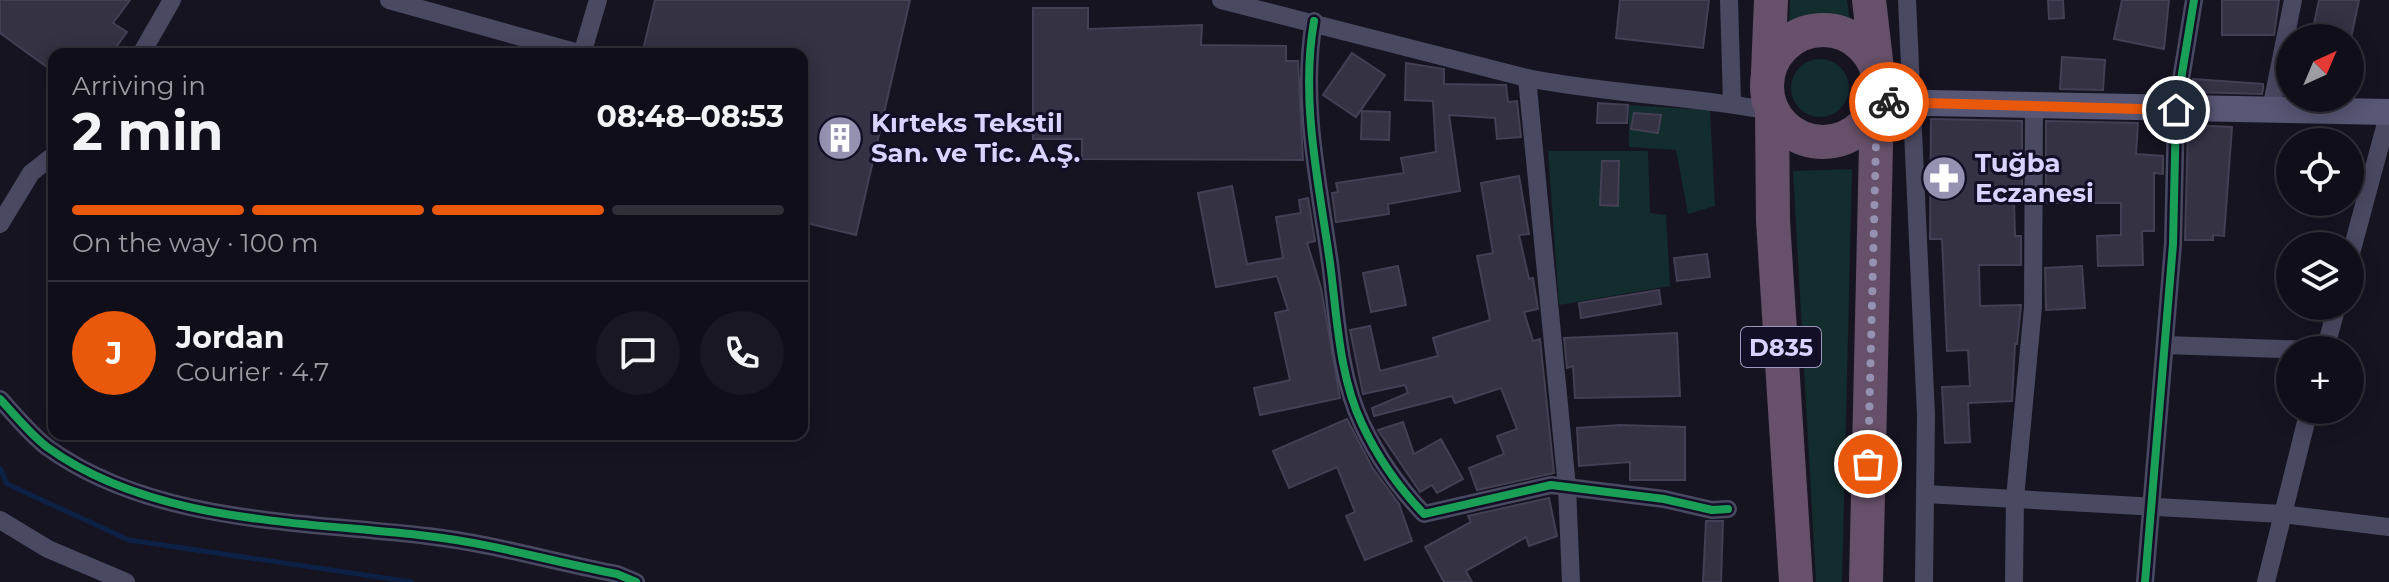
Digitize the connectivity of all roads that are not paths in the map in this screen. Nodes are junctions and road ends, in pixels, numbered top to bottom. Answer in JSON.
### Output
{"nodes":[{"id":1,"x":172,"y":0,"type":"edge"},
{"id":2,"x":389,"y":0,"type":"edge"},
{"id":3,"x":598,"y":0,"type":"edge"},
{"id":4,"x":1221,"y":0,"type":"edge"},
{"id":5,"x":1729,"y":0,"type":"edge"},
{"id":6,"x":1771,"y":0,"type":"edge"},
{"id":7,"x":1869,"y":0,"type":"edge"},
{"id":8,"x":1907,"y":0,"type":"edge"},
{"id":9,"x":2194,"y":0,"type":"edge"},
{"id":10,"x":2293,"y":0,"type":"edge"},
{"id":11,"x":1314,"y":21,"type":"junction"},
{"id":12,"x":144,"y":48,"type":"edge"},
{"id":13,"x":561,"y":48,"type":"edge"},
{"id":14,"x":584,"y":48,"type":"edge"},
{"id":15,"x":1768,"y":75,"type":"junction"},
{"id":16,"x":1527,"y":78,"type":"junction"},
{"id":17,"x":1877,"y":86,"type":"junction"},
{"id":18,"x":1732,"y":103,"type":"junction"},
{"id":19,"x":1911,"y":103,"type":"junction"},
{"id":20,"x":2034,"y":107,"type":"junction"},
{"id":21,"x":2271,"y":109,"type":"junction"},
{"id":22,"x":2176,"y":110,"type":"junction"},
{"id":23,"x":1772,"y":111,"type":"junction"},
{"id":24,"x":2389,"y":112,"type":"edge"},
{"id":25,"x":48,"y":160,"type":"edge"},
{"id":26,"x":0,"y":224,"type":"edge"},
{"id":27,"x":2357,"y":232,"type":"edge"},
{"id":28,"x":2165,"y":345,"type":"junction"},
{"id":29,"x":2276,"y":349,"type":"edge"},
{"id":30,"x":0,"y":399,"type":"edge"},
{"id":31,"x":2305,"y":424,"type":"edge"},
{"id":32,"x":1567,"y":487,"type":"junction"},
{"id":33,"x":1925,"y":494,"type":"junction"},
{"id":34,"x":2015,"y":498,"type":"junction"},
{"id":35,"x":2153,"y":506,"type":"junction"},
{"id":36,"x":1728,"y":509,"type":"dead end"},
{"id":37,"x":2282,"y":514,"type":"junction"},
{"id":38,"x":0,"y":520,"type":"edge"},
{"id":39,"x":2389,"y":527,"type":"edge"},
{"id":40,"x":126,"y":582,"type":"edge"},
{"id":41,"x":636,"y":582,"type":"edge"},
{"id":42,"x":1571,"y":582,"type":"edge"},
{"id":43,"x":1796,"y":582,"type":"edge"},
{"id":44,"x":1866,"y":582,"type":"edge"},
{"id":45,"x":1924,"y":582,"type":"edge"},
{"id":46,"x":2014,"y":582,"type":"edge"},
{"id":47,"x":2145,"y":582,"type":"edge"},
{"id":48,"x":2266,"y":582,"type":"edge"}],
"edges":[{"from":1,"to":12,"type":"street"},
{"from":2,"to":13,"type":"street"},
{"from":3,"to":14,"type":"street"},
{"from":4,"to":11,"type":"street"},
{"from":5,"to":18,"type":"street"},
{"from":6,"to":15,"type":"highway"},
{"from":7,"to":17,"type":"highway"},
{"from":8,"to":19,"type":"street"},
{"from":9,"to":22,"type":"street"},
{"from":10,"to":21,"type":"street"},
{"from":11,"to":16,"type":"street"},
{"from":11,"to":32,"type":"street"},
{"from":15,"to":17,"type":"highway"},
{"from":15,"to":23,"type":"highway"},
{"from":16,"to":18,"type":"street"},
{"from":16,"to":32,"type":"street"},
{"from":17,"to":19,"type":"street"},
{"from":17,"to":23,"type":"highway"},
{"from":17,"to":44,"type":"highway"},
{"from":18,"to":23,"type":"street"},
{"from":19,"to":20,"type":"street"},
{"from":19,"to":33,"type":"street"},
{"from":20,"to":22,"type":"street"},
{"from":20,"to":34,"type":"street"},
{"from":21,"to":22,"type":"street"},
{"from":21,"to":24,"type":"street"},
{"from":22,"to":28,"type":"street"},
{"from":23,"to":43,"type":"highway","number":"D835"},
{"from":24,"to":27,"type":"street"},
{"from":25,"to":26,"type":"street"},
{"from":28,"to":29,"type":"street"},
{"from":28,"to":35,"type":"street"},
{"from":30,"to":41,"type":"street"},
{"from":31,"to":37,"type":"street"},
{"from":32,"to":36,"type":"street"},
{"from":32,"to":42,"type":"street"},
{"from":33,"to":34,"type":"street"},
{"from":33,"to":45,"type":"street"},
{"from":34,"to":35,"type":"street"},
{"from":34,"to":46,"type":"street"},
{"from":35,"to":37,"type":"street"},
{"from":35,"to":47,"type":"street"},
{"from":37,"to":39,"type":"street"},
{"from":37,"to":48,"type":"street"},
{"from":38,"to":40,"type":"street"}]}
